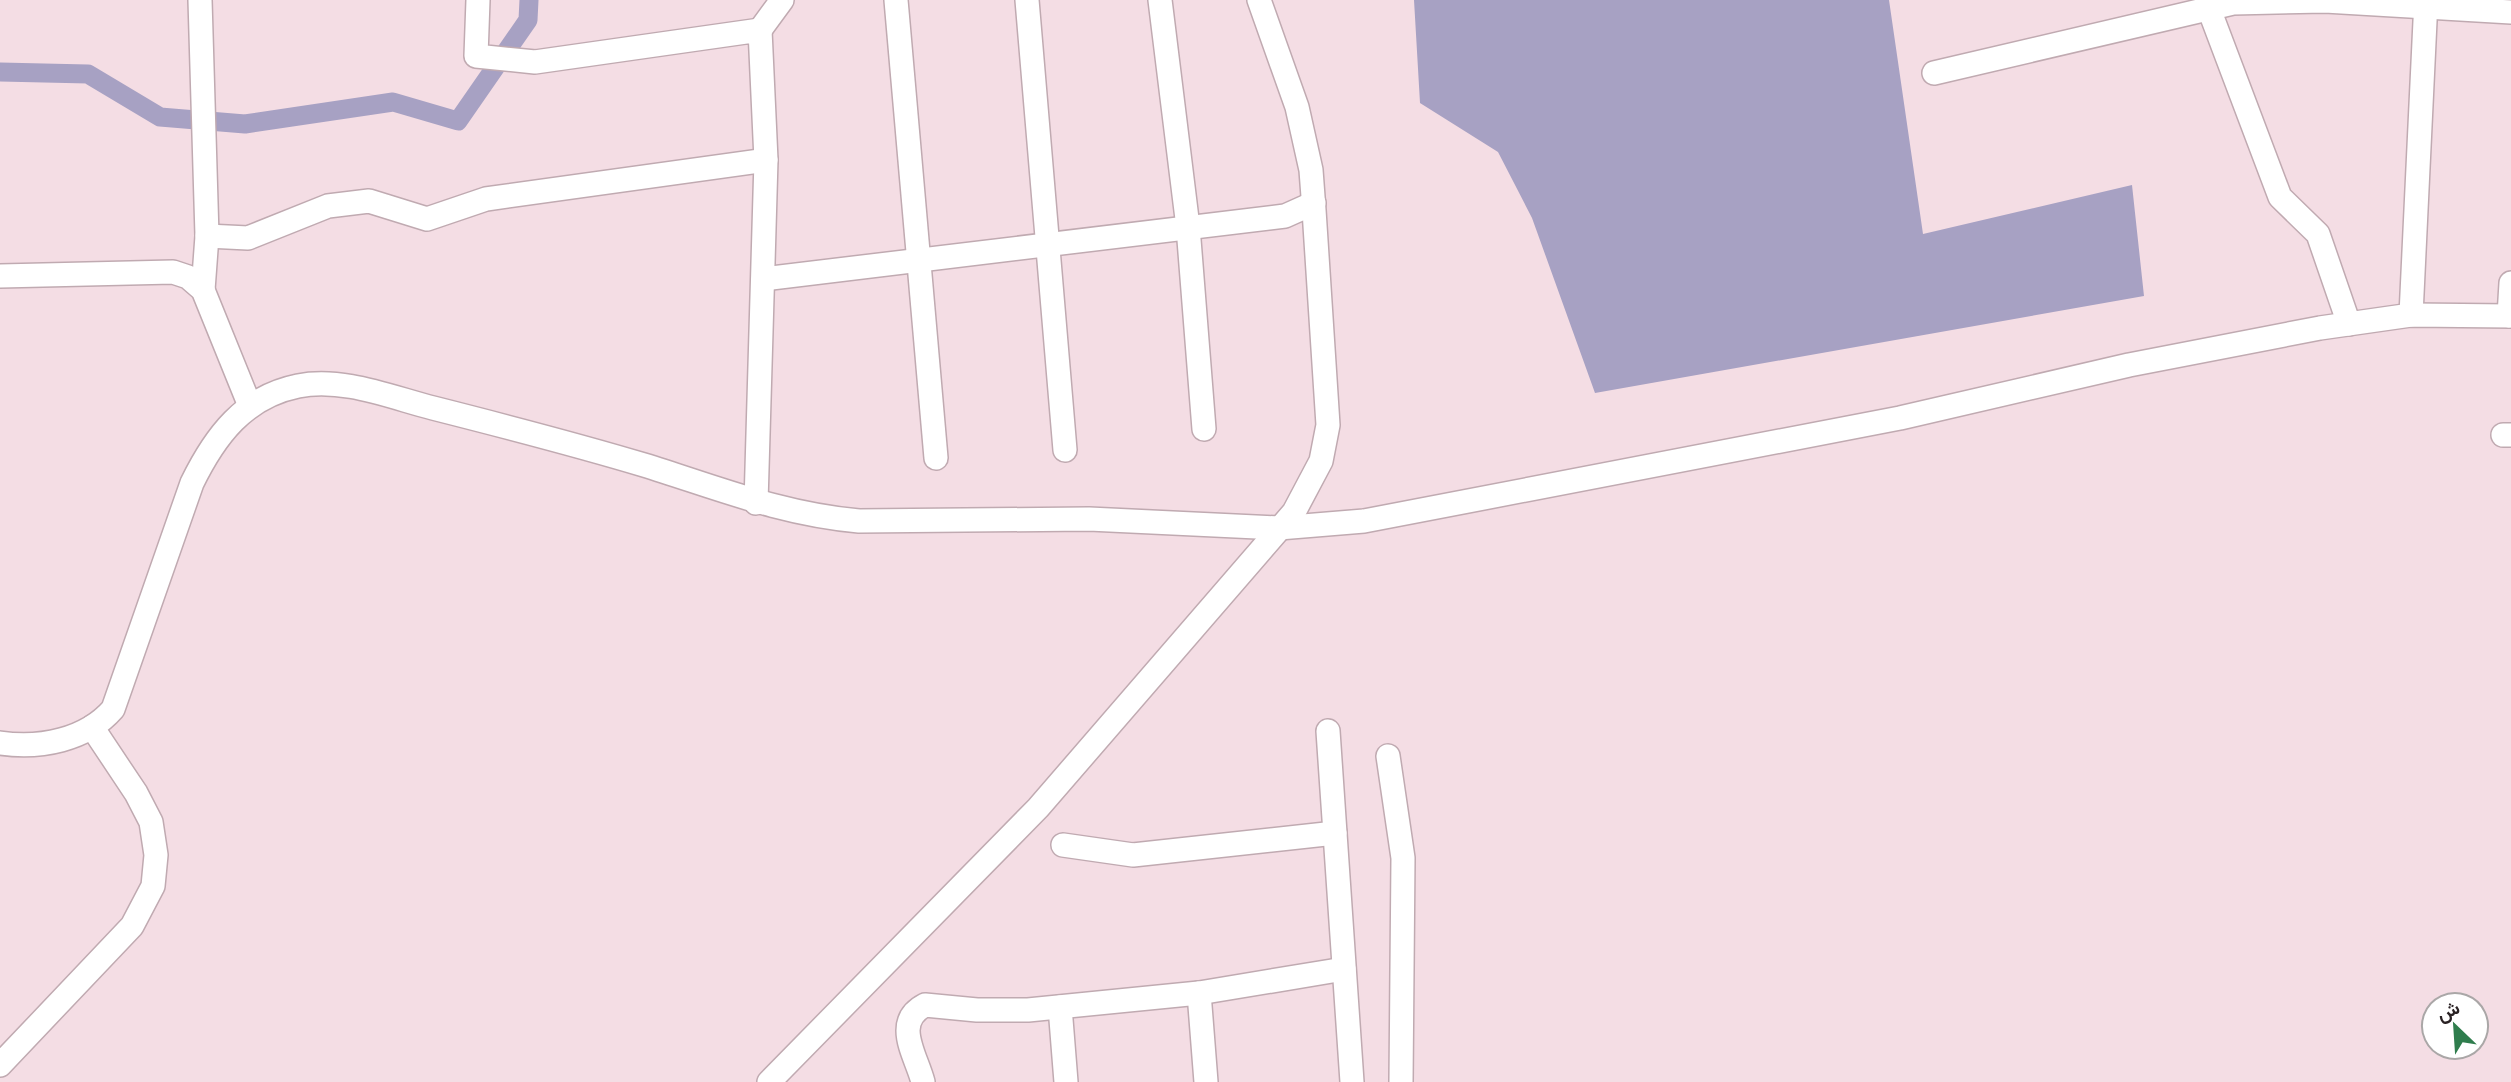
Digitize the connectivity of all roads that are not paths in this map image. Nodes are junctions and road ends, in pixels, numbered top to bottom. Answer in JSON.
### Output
{"nodes":[{"id":1,"x":200,"y":0,"type":"edge"},
{"id":2,"x":478,"y":0,"type":"edge"},
{"id":3,"x":782,"y":0,"type":"edge"},
{"id":4,"x":896,"y":0,"type":"edge"},
{"id":5,"x":1027,"y":0,"type":"edge"},
{"id":6,"x":1160,"y":0,"type":"edge"},
{"id":7,"x":1259,"y":0,"type":"edge"},
{"id":8,"x":2325,"y":0,"type":"edge"},
{"id":9,"x":2233,"y":2,"type":"edge"},
{"id":10,"x":2426,"y":3,"type":"edge"},
{"id":11,"x":2209,"y":9,"type":"junction"},
{"id":12,"x":2511,"y":12,"type":"edge"},
{"id":13,"x":760,"y":30,"type":"junction"},
{"id":14,"x":1934,"y":73,"type":"dead end"},
{"id":15,"x":766,"y":160,"type":"junction"},
{"id":16,"x":1314,"y":203,"type":"junction"},
{"id":17,"x":1188,"y":227,"type":"junction"},
{"id":18,"x":207,"y":236,"type":"junction"},
{"id":19,"x":1046,"y":244,"type":"junction"},
{"id":20,"x":920,"y":260,"type":"junction"},
{"id":21,"x":0,"y":276,"type":"edge"},
{"id":22,"x":763,"y":279,"type":"junction"},
{"id":23,"x":2511,"y":284,"type":"edge"},
{"id":24,"x":202,"y":290,"type":"junction"},
{"id":25,"x":2411,"y":315,"type":"junction"},
{"id":26,"x":2510,"y":316,"type":"edge"},
{"id":27,"x":2348,"y":324,"type":"junction"},
{"id":28,"x":250,"y":406,"type":"junction"},
{"id":29,"x":1204,"y":429,"type":"dead end"},
{"id":30,"x":1065,"y":450,"type":"dead end"},
{"id":31,"x":936,"y":458,"type":"dead end"},
{"id":32,"x":756,"y":503,"type":"junction"},
{"id":33,"x":1279,"y":528,"type":"junction"},
{"id":34,"x":92,"y":726,"type":"junction"},
{"id":35,"x":1328,"y":731,"type":"dead end"},
{"id":36,"x":0,"y":744,"type":"edge"},
{"id":37,"x":1388,"y":756,"type":"dead end"},
{"id":38,"x":1335,"y":833,"type":"junction"},
{"id":39,"x":1063,"y":845,"type":"dead end"},
{"id":40,"x":1344,"y":969,"type":"junction"},
{"id":41,"x":1199,"y":993,"type":"junction"},
{"id":42,"x":1060,"y":1007,"type":"junction"},
{"id":43,"x":0,"y":1065,"type":"edge"},
{"id":44,"x":769,"y":1082,"type":"edge"},
{"id":45,"x":923,"y":1082,"type":"edge"},
{"id":46,"x":1066,"y":1082,"type":"edge"},
{"id":47,"x":1206,"y":1082,"type":"edge"},
{"id":48,"x":1352,"y":1082,"type":"edge"},
{"id":49,"x":1401,"y":1082,"type":"edge"}],
"edges":[{"from":1,"to":18,"type":"street"},
{"from":2,"to":13,"type":"street"},
{"from":3,"to":13,"type":"street"},
{"from":4,"to":20,"type":"street"},
{"from":5,"to":19,"type":"street"},
{"from":6,"to":17,"type":"street"},
{"from":7,"to":16,"type":"street"},
{"from":8,"to":9,"type":"street"},
{"from":8,"to":10,"type":"street"},
{"from":9,"to":11,"type":"street"},
{"from":10,"to":12,"type":"street"},
{"from":10,"to":25,"type":"street"},
{"from":11,"to":14,"type":"street"},
{"from":11,"to":27,"type":"street"},
{"from":13,"to":15,"type":"street"},
{"from":15,"to":18,"type":"street"},
{"from":15,"to":22,"type":"street"},
{"from":16,"to":17,"type":"street"},
{"from":16,"to":33,"type":"street"},
{"from":17,"to":19,"type":"street"},
{"from":17,"to":29,"type":"street"},
{"from":18,"to":24,"type":"street"},
{"from":19,"to":20,"type":"street"},
{"from":19,"to":30,"type":"street"},
{"from":20,"to":22,"type":"street"},
{"from":20,"to":31,"type":"street"},
{"from":21,"to":24,"type":"street"},
{"from":22,"to":32,"type":"street"},
{"from":23,"to":26,"type":"street"},
{"from":24,"to":28,"type":"street"},
{"from":25,"to":26,"type":"street"},
{"from":25,"to":27,"type":"street"},
{"from":27,"to":33,"type":"street"},
{"from":28,"to":32,"type":"street"},
{"from":28,"to":34,"type":"street"},
{"from":32,"to":33,"type":"street"},
{"from":33,"to":44,"type":"street"},
{"from":34,"to":36,"type":"street"},
{"from":34,"to":43,"type":"street"},
{"from":35,"to":38,"type":"street"},
{"from":37,"to":49,"type":"street"},
{"from":38,"to":39,"type":"street"},
{"from":38,"to":40,"type":"street"},
{"from":40,"to":41,"type":"street"},
{"from":40,"to":48,"type":"street"},
{"from":41,"to":42,"type":"street"},
{"from":41,"to":47,"type":"street"},
{"from":42,"to":45,"type":"street"},
{"from":42,"to":46,"type":"street"}]}
